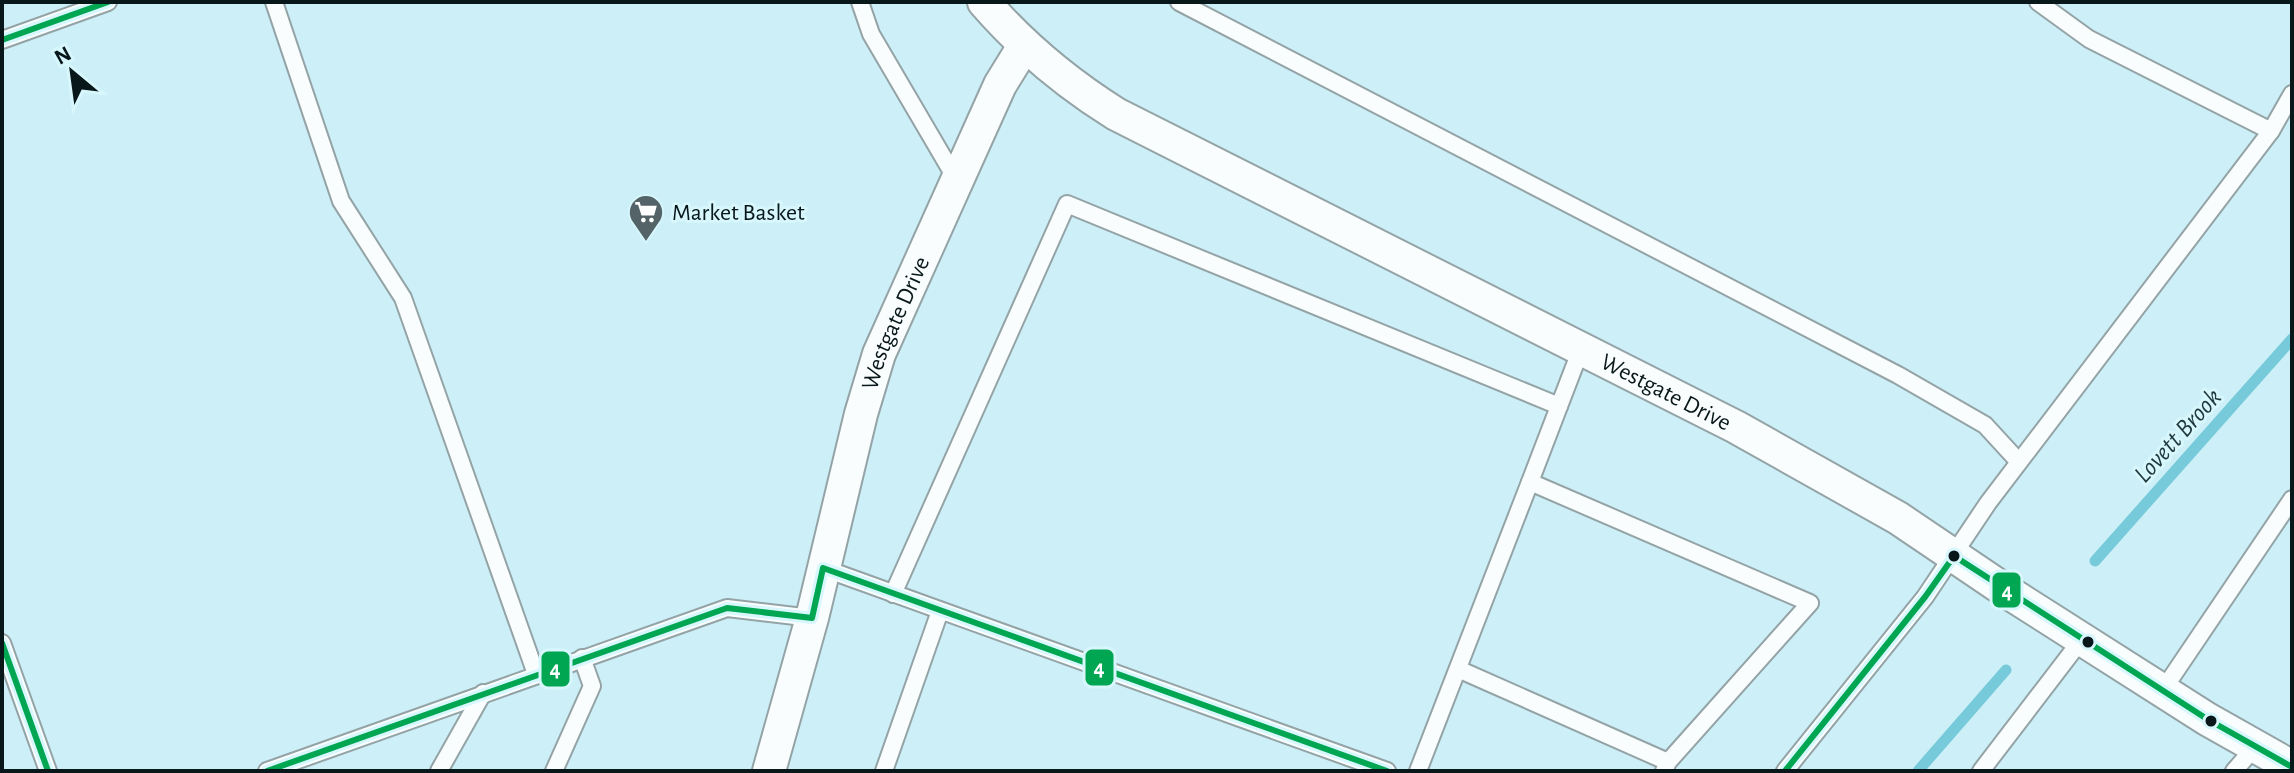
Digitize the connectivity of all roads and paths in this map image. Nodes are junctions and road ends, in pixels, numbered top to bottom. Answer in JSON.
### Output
{"nodes":[{"id":1,"x":108,"y":2,"type":"edge"},
{"id":2,"x":274,"y":2,"type":"edge"},
{"id":3,"x":860,"y":2,"type":"edge"},
{"id":4,"x":984,"y":2,"type":"edge"},
{"id":5,"x":1179,"y":2,"type":"edge"},
{"id":6,"x":2038,"y":2,"type":"edge"},
{"id":7,"x":2,"y":40,"type":"edge"},
{"id":8,"x":1024,"y":46,"type":"junction"},
{"id":9,"x":2292,"y":94,"type":"edge"},
{"id":10,"x":2271,"y":131,"type":"junction"},
{"id":11,"x":956,"y":179,"type":"junction"},
{"id":12,"x":1581,"y":349,"type":"junction"},
{"id":13,"x":1559,"y":406,"type":"junction"},
{"id":14,"x":2019,"y":462,"type":"junction"},
{"id":15,"x":1530,"y":482,"type":"junction"},
{"id":16,"x":2292,"y":499,"type":"edge"},
{"id":17,"x":1954,"y":556,"type":"junction"},
{"id":18,"x":823,"y":568,"type":"junction"},
{"id":19,"x":893,"y":594,"type":"junction"},
{"id":20,"x":940,"y":611,"type":"junction"},
{"id":21,"x":812,"y":618,"type":"junction"},
{"id":22,"x":2082,"y":639,"type":"junction"},
{"id":23,"x":2,"y":643,"type":"edge"},
{"id":24,"x":582,"y":658,"type":"junction"},
{"id":25,"x":1458,"y":669,"type":"junction"},
{"id":26,"x":536,"y":674,"type":"junction"},
{"id":27,"x":2163,"y":690,"type":"junction"},
{"id":28,"x":483,"y":693,"type":"junction"},
{"id":29,"x":786,"y":704,"type":"junction"},
{"id":30,"x":2255,"y":747,"type":"junction"},
{"id":31,"x":312,"y":754,"type":"junction"},
{"id":32,"x":1666,"y":766,"type":"edge"},
{"id":33,"x":2292,"y":767,"type":"edge"},
{"id":34,"x":48,"y":771,"type":"edge"},
{"id":35,"x":267,"y":771,"type":"edge"},
{"id":36,"x":318,"y":771,"type":"edge"},
{"id":37,"x":439,"y":771,"type":"edge"},
{"id":38,"x":554,"y":771,"type":"edge"},
{"id":39,"x":769,"y":771,"type":"edge"},
{"id":40,"x":785,"y":771,"type":"edge"},
{"id":41,"x":884,"y":771,"type":"edge"},
{"id":42,"x":1387,"y":771,"type":"edge"},
{"id":43,"x":1418,"y":771,"type":"edge"},
{"id":44,"x":1785,"y":771,"type":"edge"},
{"id":45,"x":1981,"y":771,"type":"edge"},
{"id":46,"x":2234,"y":771,"type":"edge"}],
"edges":[{"from":1,"to":7,"type":"lane"},
{"from":2,"to":26,"type":"lane"},
{"from":3,"to":11,"type":"lane"},
{"from":4,"to":8,"type":"street","name":"Westgate Drive"},
{"from":5,"to":14,"type":"lane"},
{"from":6,"to":10,"type":"lane"},
{"from":8,"to":11,"type":"street","name":"Westgate Drive"},
{"from":8,"to":12,"type":"street","name":"Westgate Drive"},
{"from":9,"to":10,"type":"lane"},
{"from":10,"to":14,"type":"lane"},
{"from":11,"to":18,"type":"street","name":"Westgate Drive"},
{"from":12,"to":13,"type":"lane"},
{"from":12,"to":17,"type":"street","name":"Westgate Drive"},
{"from":13,"to":15,"type":"lane"},
{"from":13,"to":19,"type":"lane"},
{"from":14,"to":17,"type":"lane"},
{"from":15,"to":25,"type":"lane"},
{"from":15,"to":32,"type":"lane"},
{"from":16,"to":27,"type":"lane"},
{"from":17,"to":22,"type":"street","name":"Westgate Drive"},
{"from":17,"to":44,"type":"lane"},
{"from":18,"to":19,"type":"lane"},
{"from":18,"to":21,"type":"street","name":"Westgate Drive"},
{"from":19,"to":20,"type":"lane"},
{"from":20,"to":41,"type":"lane"},
{"from":20,"to":42,"type":"lane"},
{"from":21,"to":24,"type":"lane"},
{"from":21,"to":29,"type":"street","name":"Westgate Drive"},
{"from":22,"to":27,"type":"street","name":"Westgate Drive"},
{"from":22,"to":45,"type":"lane"},
{"from":23,"to":34,"type":"lane"},
{"from":24,"to":26,"type":"lane"},
{"from":24,"to":38,"type":"lane"},
{"from":25,"to":32,"type":"lane"},
{"from":25,"to":43,"type":"lane"},
{"from":26,"to":28,"type":"lane"},
{"from":27,"to":30,"type":"street","name":"Westgate Drive"},
{"from":28,"to":31,"type":"lane"},
{"from":28,"to":37,"type":"lane"},
{"from":29,"to":39,"type":"street","name":"Westgate Drive"},
{"from":29,"to":40,"type":"lane"},
{"from":30,"to":33,"type":"street","name":"Westgate Drive"},
{"from":30,"to":46,"type":"lane"},
{"from":31,"to":35,"type":"lane"},
{"from":31,"to":36,"type":"lane"}]}
